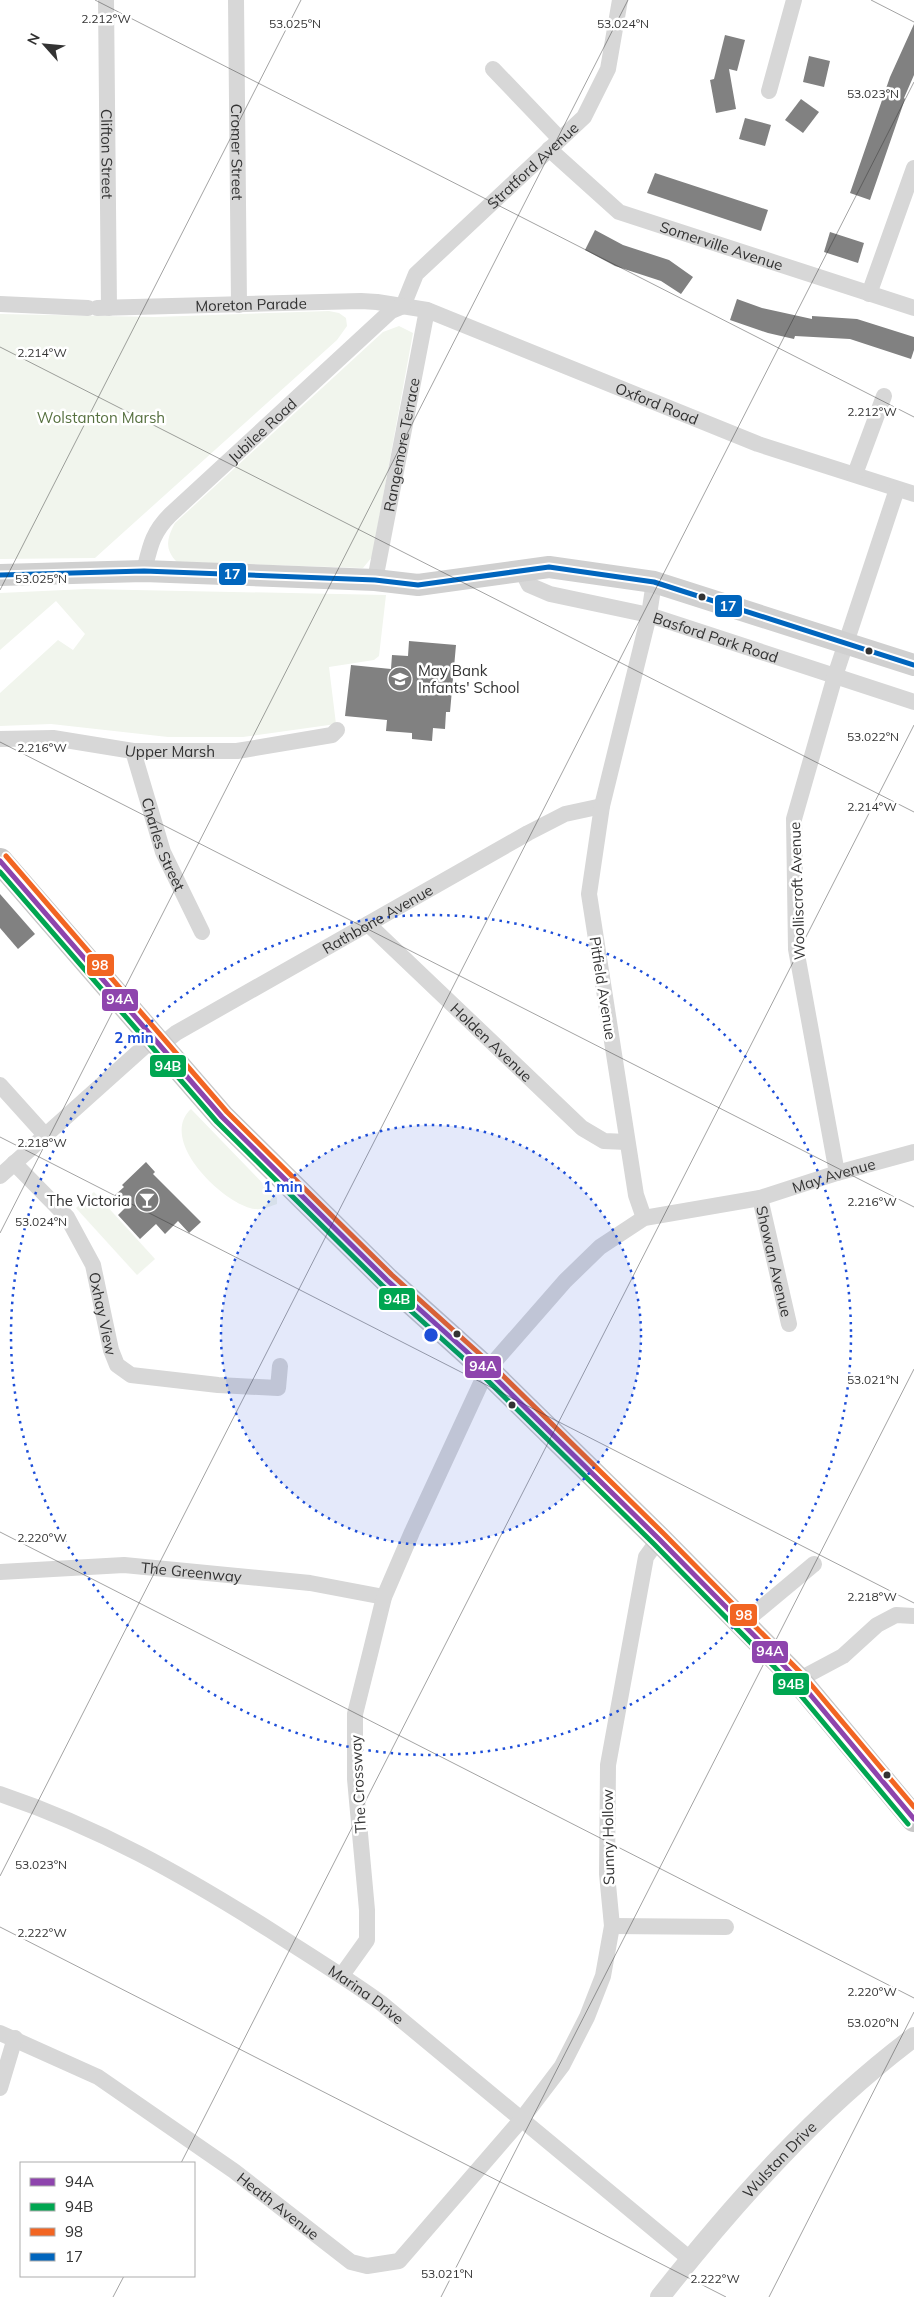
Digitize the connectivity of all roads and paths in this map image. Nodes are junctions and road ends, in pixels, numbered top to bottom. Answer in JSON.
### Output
{"nodes":[{"id":1,"x":106,"y":0,"type":"edge"},
{"id":2,"x":236,"y":0,"type":"edge"},
{"id":3,"x":620,"y":0,"type":"edge"},
{"id":4,"x":794,"y":0,"type":"edge"},
{"id":5,"x":493,"y":69,"type":"dead end"},
{"id":6,"x":768,"y":91,"type":"dead end"},
{"id":7,"x":555,"y":144,"type":"junction"},
{"id":8,"x":914,"y":168,"type":"edge"},
{"id":9,"x":869,"y":294,"type":"junction"},
{"id":10,"x":0,"y":304,"type":"edge"},
{"id":11,"x":238,"y":304,"type":"junction"},
{"id":12,"x":403,"y":306,"type":"junction"},
{"id":13,"x":98,"y":308,"type":"junction"},
{"id":14,"x":914,"y":308,"type":"edge"},
{"id":15,"x":427,"y":310,"type":"junction"},
{"id":16,"x":884,"y":396,"type":"dead end"},
{"id":17,"x":855,"y":474,"type":"junction"},
{"id":18,"x":898,"y":488,"type":"junction"},
{"id":19,"x":914,"y":494,"type":"edge"},
{"id":20,"x":144,"y":571,"type":"junction"},
{"id":21,"x":522,"y":571,"type":"junction"},
{"id":22,"x":0,"y":575,"type":"edge"},
{"id":23,"x":374,"y":580,"type":"junction"},
{"id":24,"x":654,"y":582,"type":"junction"},
{"id":25,"x":648,"y":615,"type":"junction"},
{"id":26,"x":846,"y":644,"type":"junction"},
{"id":27,"x":914,"y":665,"type":"edge"},
{"id":28,"x":835,"y":676,"type":"junction"},
{"id":29,"x":914,"y":702,"type":"edge"},
{"id":30,"x":337,"y":730,"type":"dead end"},
{"id":31,"x":0,"y":739,"type":"edge"},
{"id":32,"x":133,"y":751,"type":"junction"},
{"id":33,"x":602,"y":806,"type":"junction"},
{"id":34,"x":0,"y":861,"type":"edge"},
{"id":35,"x":368,"y":924,"type":"junction"},
{"id":36,"x":202,"y":932,"type":"dead end"},
{"id":37,"x":157,"y":1042,"type":"junction"},
{"id":38,"x":0,"y":1085,"type":"edge"},
{"id":39,"x":42,"y":1138,"type":"junction"},
{"id":40,"x":627,"y":1142,"type":"junction"},
{"id":41,"x":914,"y":1152,"type":"edge"},
{"id":42,"x":14,"y":1163,"type":"junction"},
{"id":43,"x":838,"y":1173,"type":"junction"},
{"id":44,"x":0,"y":1176,"type":"edge"},
{"id":45,"x":760,"y":1198,"type":"junction"},
{"id":46,"x":644,"y":1218,"type":"junction"},
{"id":47,"x":789,"y":1324,"type":"dead end"},
{"id":48,"x":280,"y":1366,"type":"dead end"},
{"id":49,"x":487,"y":1370,"type":"junction"},
{"id":50,"x":660,"y":1539,"type":"junction"},
{"id":51,"x":814,"y":1564,"type":"dead end"},
{"id":52,"x":0,"y":1572,"type":"edge"},
{"id":53,"x":384,"y":1597,"type":"junction"},
{"id":54,"x":914,"y":1616,"type":"edge"},
{"id":55,"x":742,"y":1624,"type":"junction"},
{"id":56,"x":798,"y":1680,"type":"junction"},
{"id":57,"x":0,"y":1794,"type":"edge"},
{"id":58,"x":914,"y":1819,"type":"edge"},
{"id":59,"x":612,"y":1926,"type":"junction"},
{"id":60,"x":726,"y":1927,"type":"dead end"},
{"id":61,"x":342,"y":1975,"type":"junction"},
{"id":62,"x":7,"y":2036,"type":"edge"},
{"id":63,"x":914,"y":2037,"type":"edge"},
{"id":64,"x":0,"y":2088,"type":"edge"},
{"id":65,"x":521,"y":2120,"type":"junction"},
{"id":66,"x":690,"y":2259,"type":"junction"},
{"id":67,"x":660,"y":2297,"type":"edge"}],
"edges":[{"from":1,"to":13,"type":"street","name":"Clifton Street"},
{"from":2,"to":11,"type":"street","name":"Cromer Street"},
{"from":3,"to":7,"type":"street","name":"Stratford Avenue"},
{"from":4,"to":6,"type":"street"},
{"from":5,"to":7,"type":"street","name":"Somerville Avenue"},
{"from":7,"to":9,"type":"street","name":"Somerville Avenue"},
{"from":7,"to":12,"type":"street","name":"Stratford Avenue"},
{"from":8,"to":9,"type":"street"},
{"from":9,"to":14,"type":"street","name":"Somerville Avenue"},
{"from":10,"to":13,"type":"street","name":"Moreton Parade"},
{"from":11,"to":12,"type":"street","name":"Moreton Parade"},
{"from":11,"to":13,"type":"street","name":"Moreton Parade"},
{"from":12,"to":15,"type":"street","name":"Oxford Road"},
{"from":12,"to":20,"type":"street","name":"Jubilee Road"},
{"from":15,"to":17,"type":"street","name":"Oxford Road"},
{"from":15,"to":23,"type":"street","name":"Rangemore Terrace"},
{"from":16,"to":17,"type":"street"},
{"from":17,"to":18,"type":"street","name":"Oxford Road"},
{"from":18,"to":19,"type":"street","name":"Oxford Road"},
{"from":18,"to":26,"type":"street","name":"Woolliscroft Avenue"},
{"from":20,"to":22,"type":"main road"},
{"from":20,"to":23,"type":"main road"},
{"from":21,"to":23,"type":"main road"},
{"from":21,"to":24,"type":"main road"},
{"from":21,"to":25,"type":"street","name":"Basford Park Road"},
{"from":24,"to":25,"type":"street","name":"Pitfield Avenue"},
{"from":24,"to":26,"type":"main road"},
{"from":25,"to":28,"type":"street","name":"Basford Park Road"},
{"from":25,"to":33,"type":"street","name":"Pitfield Avenue"},
{"from":26,"to":27,"type":"main road"},
{"from":26,"to":28,"type":"street","name":"Woolliscroft Avenue"},
{"from":28,"to":29,"type":"street","name":"Basford Park Road"},
{"from":28,"to":43,"type":"street","name":"Woolliscroft Avenue"},
{"from":30,"to":32,"type":"street","name":"Upper Marsh"},
{"from":31,"to":32,"type":"street","name":"Upper Marsh"},
{"from":32,"to":36,"type":"street","name":"Charles Street"},
{"from":33,"to":35,"type":"street","name":"Rathbone Avenue"},
{"from":33,"to":40,"type":"street","name":"Pitfield Avenue"},
{"from":34,"to":37,"type":"highway"},
{"from":35,"to":37,"type":"street","name":"Rathbone Avenue"},
{"from":35,"to":40,"type":"street","name":"Holden Avenue"},
{"from":37,"to":39,"type":"street","name":"Rathbone Avenue"},
{"from":37,"to":49,"type":"highway"},
{"from":38,"to":39,"type":"street"},
{"from":39,"to":42,"type":"street","name":"Rathbone Avenue"},
{"from":40,"to":46,"type":"street","name":"Pitfield Avenue"},
{"from":41,"to":43,"type":"street","name":"May Avenue"},
{"from":42,"to":44,"type":"street","name":"Rathbone Avenue"},
{"from":42,"to":48,"type":"street","name":"Oxhay View"},
{"from":43,"to":45,"type":"street","name":"May Avenue"},
{"from":45,"to":46,"type":"street","name":"May Avenue"},
{"from":45,"to":47,"type":"street","name":"Showan Avenue"},
{"from":46,"to":49,"type":"street","name":"May Avenue"},
{"from":49,"to":50,"type":"highway"},
{"from":49,"to":53,"type":"street","name":"The Crossway"},
{"from":50,"to":55,"type":"highway"},
{"from":50,"to":59,"type":"street","name":"Sunny Hollow"},
{"from":51,"to":55,"type":"street"},
{"from":52,"to":53,"type":"street","name":"The Greenway"},
{"from":53,"to":61,"type":"street","name":"The Crossway"},
{"from":54,"to":56,"type":"street"},
{"from":55,"to":56,"type":"highway"},
{"from":56,"to":58,"type":"highway"},
{"from":57,"to":61,"type":"street","name":"Marina Drive"},
{"from":59,"to":60,"type":"street"},
{"from":59,"to":65,"type":"street","name":"Sunny Hollow"},
{"from":61,"to":65,"type":"street","name":"Marina Drive"},
{"from":62,"to":64,"type":"street"},
{"from":62,"to":65,"type":"street","name":"Heath Avenue"},
{"from":63,"to":66,"type":"street","name":"Wulstan Drive"},
{"from":65,"to":66,"type":"street","name":"Marina Drive"},
{"from":66,"to":67,"type":"street","name":"Wulstan Drive"}]}
